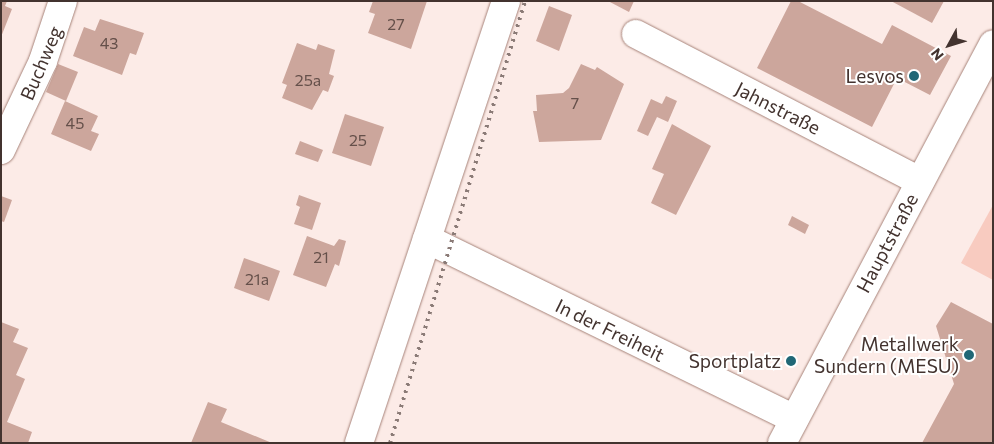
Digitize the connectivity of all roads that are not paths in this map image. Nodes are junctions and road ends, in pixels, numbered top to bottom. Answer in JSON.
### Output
{"nodes":[{"id":1,"x":63,"y":1,"type":"edge"},
{"id":2,"x":506,"y":1,"type":"edge"},
{"id":3,"x":636,"y":34,"type":"dead end"},
{"id":4,"x":993,"y":44,"type":"edge"},
{"id":5,"x":1,"y":150,"type":"edge"},
{"id":6,"x":920,"y":181,"type":"junction"},
{"id":7,"x":427,"y":239,"type":"junction"},
{"id":8,"x":788,"y":431,"type":"edge"},
{"id":9,"x":359,"y":443,"type":"edge"}],
"edges":[{"from":1,"to":5,"type":"street","name":"Buchweg"},
{"from":2,"to":7,"type":"street"},
{"from":3,"to":6,"type":"street","name":"Jahnstraße"},
{"from":4,"to":6,"type":"street","name":"Hauptstraße"},
{"from":6,"to":8,"type":"street","name":"Hauptstraße"},
{"from":7,"to":8,"type":"street","name":"In der Freiheit"},
{"from":7,"to":9,"type":"street"}]}
